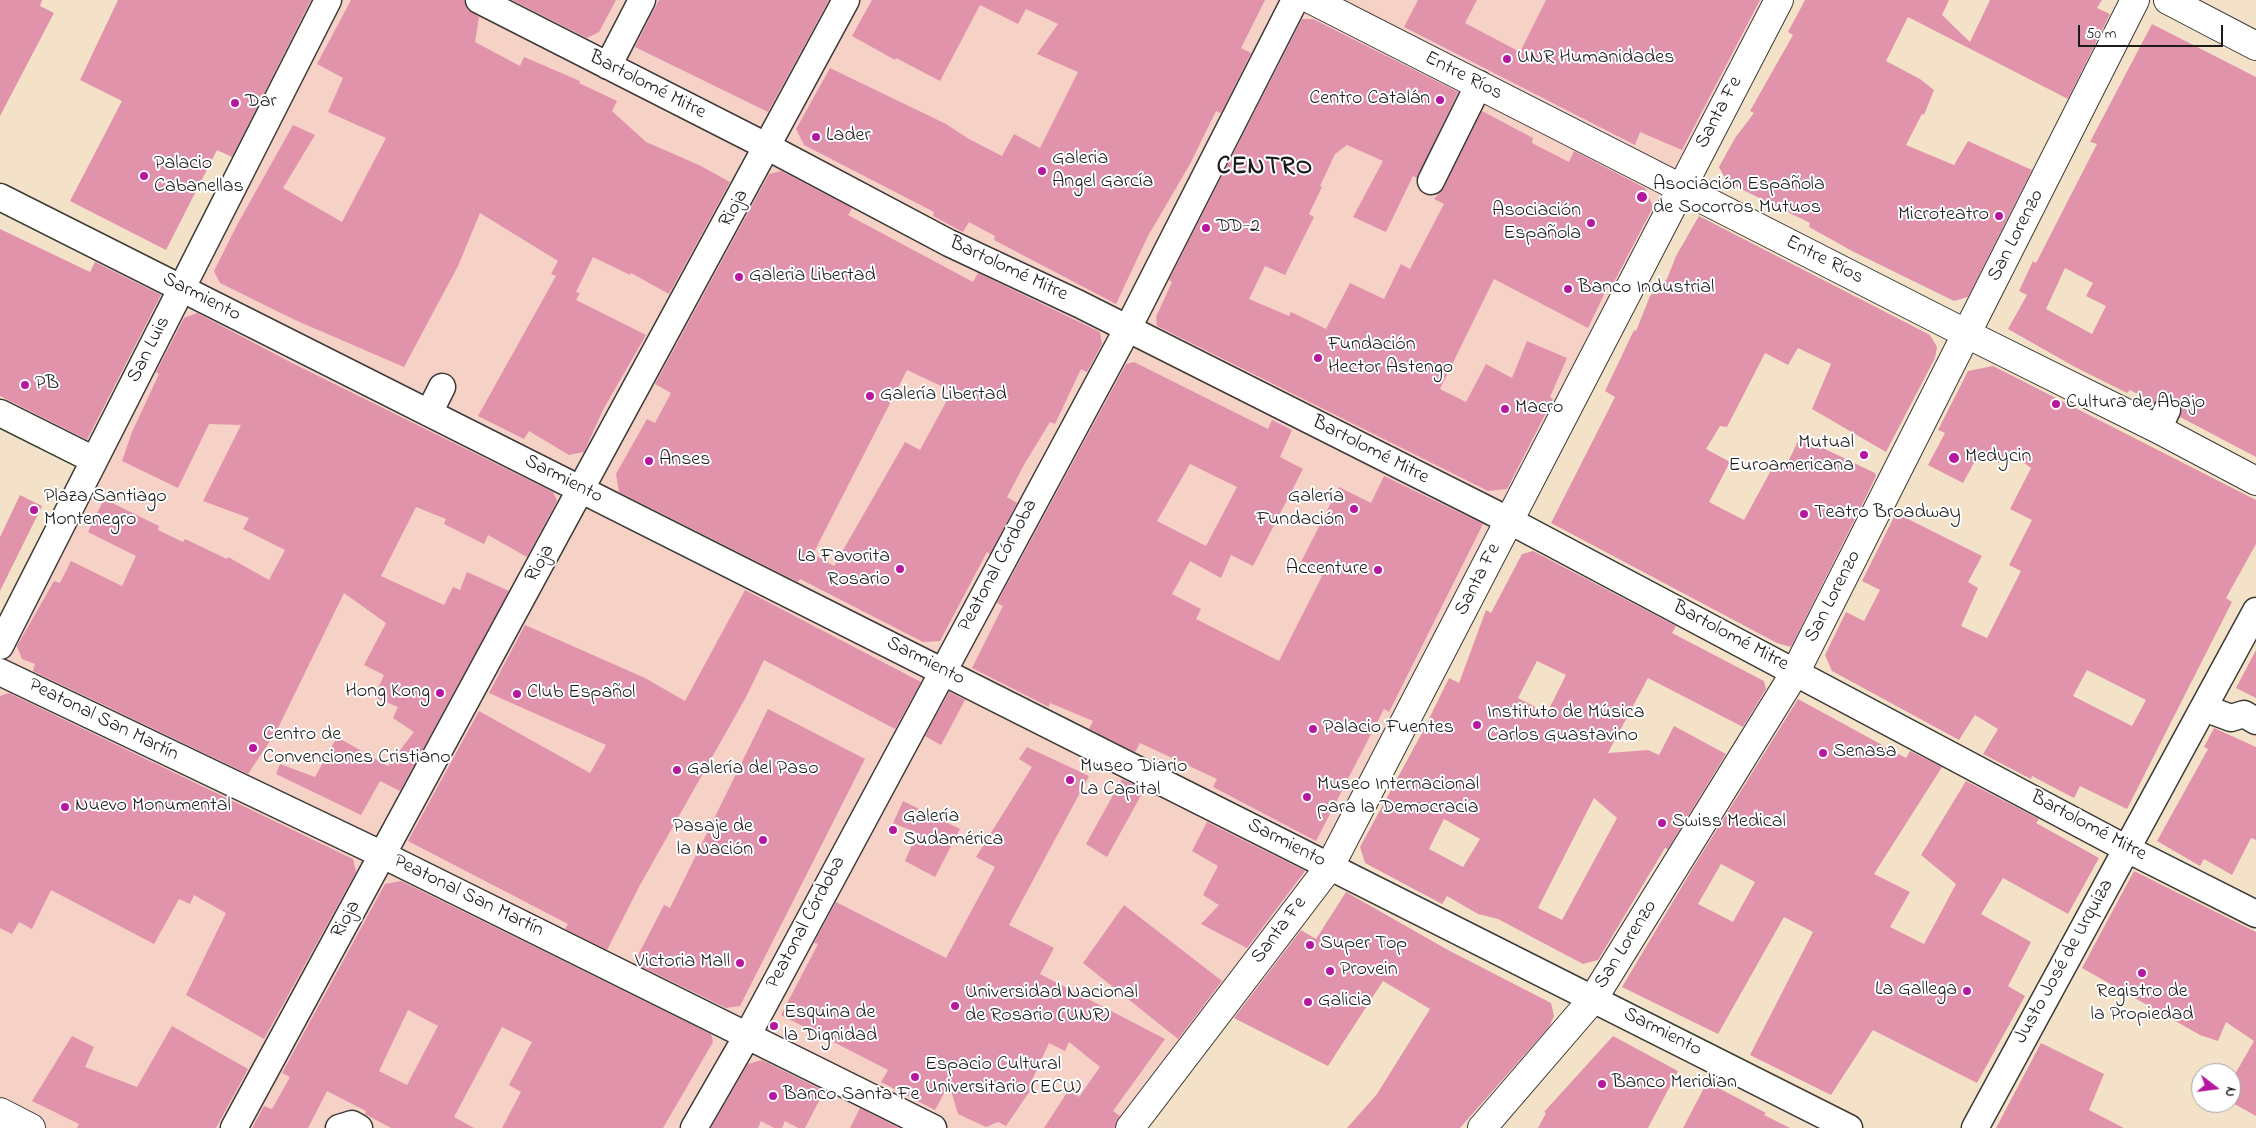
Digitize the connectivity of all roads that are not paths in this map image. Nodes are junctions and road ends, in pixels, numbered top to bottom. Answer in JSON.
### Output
{"nodes":[{"id":1,"x":328,"y":0,"type":"edge"},
{"id":2,"x":478,"y":0,"type":"edge"},
{"id":3,"x":642,"y":0,"type":"edge"},
{"id":4,"x":846,"y":0,"type":"edge"},
{"id":5,"x":1295,"y":0,"type":"edge"},
{"id":6,"x":1312,"y":0,"type":"edge"},
{"id":7,"x":1779,"y":0,"type":"edge"},
{"id":8,"x":2135,"y":0,"type":"edge"},
{"id":9,"x":2168,"y":0,"type":"edge"},
{"id":10,"x":2256,"y":46,"type":"edge"},
{"id":11,"x":608,"y":66,"type":"junction"},
{"id":12,"x":1479,"y":84,"type":"junction"},
{"id":13,"x":768,"y":148,"type":"junction"},
{"id":14,"x":1431,"y":181,"type":"dead end"},
{"id":15,"x":1682,"y":187,"type":"junction"},
{"id":16,"x":0,"y":197,"type":"edge"},
{"id":17,"x":182,"y":288,"type":"junction"},
{"id":18,"x":1128,"y":328,"type":"junction"},
{"id":19,"x":1967,"y":334,"type":"junction"},
{"id":20,"x":442,"y":387,"type":"dead end"},
{"id":21,"x":0,"y":413,"type":"edge"},
{"id":22,"x":429,"y":413,"type":"junction"},
{"id":23,"x":94,"y":460,"type":"junction"},
{"id":24,"x":2256,"y":481,"type":"edge"},
{"id":25,"x":582,"y":490,"type":"junction"},
{"id":26,"x":1510,"y":521,"type":"junction"},
{"id":27,"x":2256,"y":611,"type":"edge"},
{"id":28,"x":0,"y":646,"type":"edge"},
{"id":29,"x":942,"y":671,"type":"junction"},
{"id":30,"x":1796,"y":671,"type":"junction"},
{"id":31,"x":0,"y":672,"type":"edge"},
{"id":32,"x":2204,"y":708,"type":"junction"},
{"id":33,"x":2256,"y":721,"type":"edge"},
{"id":34,"x":2127,"y":849,"type":"junction"},
{"id":35,"x":383,"y":855,"type":"junction"},
{"id":36,"x":1330,"y":866,"type":"junction"},
{"id":37,"x":2256,"y":914,"type":"edge"},
{"id":38,"x":1593,"y":999,"type":"junction"},
{"id":39,"x":747,"y":1036,"type":"junction"},
{"id":40,"x":0,"y":1112,"type":"edge"},
{"id":41,"x":31,"y":1128,"type":"edge"},
{"id":42,"x":234,"y":1128,"type":"edge"},
{"id":43,"x":339,"y":1128,"type":"edge"},
{"id":44,"x":359,"y":1128,"type":"edge"},
{"id":45,"x":694,"y":1128,"type":"edge"},
{"id":46,"x":933,"y":1128,"type":"edge"},
{"id":47,"x":1130,"y":1128,"type":"edge"},
{"id":48,"x":1482,"y":1128,"type":"edge"},
{"id":49,"x":1849,"y":1128,"type":"edge"},
{"id":50,"x":1975,"y":1128,"type":"edge"}],
"edges":[{"from":1,"to":17,"type":"street","name":"San Luis"},
{"from":2,"to":11,"type":"street","name":"Bartolomé Mitre"},
{"from":3,"to":11,"type":"street"},
{"from":4,"to":13,"type":"street","name":"Rioja"},
{"from":5,"to":18,"type":"street","name":"Peatonal Córdoba"},
{"from":6,"to":12,"type":"main road","name":"Entre Ríos"},
{"from":7,"to":15,"type":"main road","name":"Santa Fe"},
{"from":8,"to":19,"type":"main road","name":"San Lorenzo"},
{"from":9,"to":10,"type":"main road"},
{"from":11,"to":13,"type":"street","name":"Bartolomé Mitre"},
{"from":12,"to":14,"type":"street"},
{"from":12,"to":15,"type":"main road","name":"Entre Ríos"},
{"from":13,"to":18,"type":"street","name":"Bartolomé Mitre"},
{"from":13,"to":25,"type":"street","name":"Rioja"},
{"from":15,"to":19,"type":"main road","name":"Entre Ríos"},
{"from":15,"to":26,"type":"main road","name":"Santa Fe"},
{"from":16,"to":17,"type":"street","name":"Sarmiento"},
{"from":17,"to":22,"type":"street","name":"Sarmiento"},
{"from":17,"to":23,"type":"street","name":"San Luis"},
{"from":18,"to":26,"type":"street","name":"Bartolomé Mitre"},
{"from":18,"to":29,"type":"street","name":"Peatonal Córdoba"},
{"from":19,"to":24,"type":"main road","name":"Entre Ríos"},
{"from":19,"to":30,"type":"main road","name":"San Lorenzo"},
{"from":20,"to":22,"type":"street"},
{"from":21,"to":23,"type":"street"},
{"from":22,"to":25,"type":"street","name":"Sarmiento"},
{"from":23,"to":28,"type":"street","name":"San Luis"},
{"from":25,"to":29,"type":"street","name":"Sarmiento"},
{"from":25,"to":35,"type":"street","name":"Rioja"},
{"from":26,"to":30,"type":"street","name":"Bartolomé Mitre"},
{"from":26,"to":36,"type":"main road","name":"Santa Fe"},
{"from":27,"to":32,"type":"street","name":"Justo José de Urquiza"},
{"from":29,"to":36,"type":"street","name":"Sarmiento"},
{"from":29,"to":39,"type":"street","name":"Peatonal Córdoba"},
{"from":30,"to":34,"type":"street","name":"Bartolomé Mitre"},
{"from":30,"to":38,"type":"main road","name":"San Lorenzo"},
{"from":31,"to":35,"type":"street","name":"Peatonal San Martín"},
{"from":32,"to":33,"type":"street"},
{"from":32,"to":34,"type":"street","name":"Justo José de Urquiza"},
{"from":34,"to":37,"type":"street","name":"Bartolomé Mitre"},
{"from":34,"to":50,"type":"street","name":"Justo José de Urquiza"},
{"from":35,"to":39,"type":"street","name":"Peatonal San Martín"},
{"from":35,"to":42,"type":"street","name":"Rioja"},
{"from":36,"to":38,"type":"street","name":"Sarmiento"},
{"from":36,"to":47,"type":"main road","name":"Santa Fe"},
{"from":38,"to":48,"type":"main road","name":"San Lorenzo"},
{"from":38,"to":49,"type":"street","name":"Sarmiento"},
{"from":39,"to":45,"type":"street","name":"Peatonal Córdoba"},
{"from":39,"to":46,"type":"street","name":"Peatonal San Martín"},
{"from":40,"to":41,"type":"main road"},
{"from":43,"to":44,"type":"street"}]}
